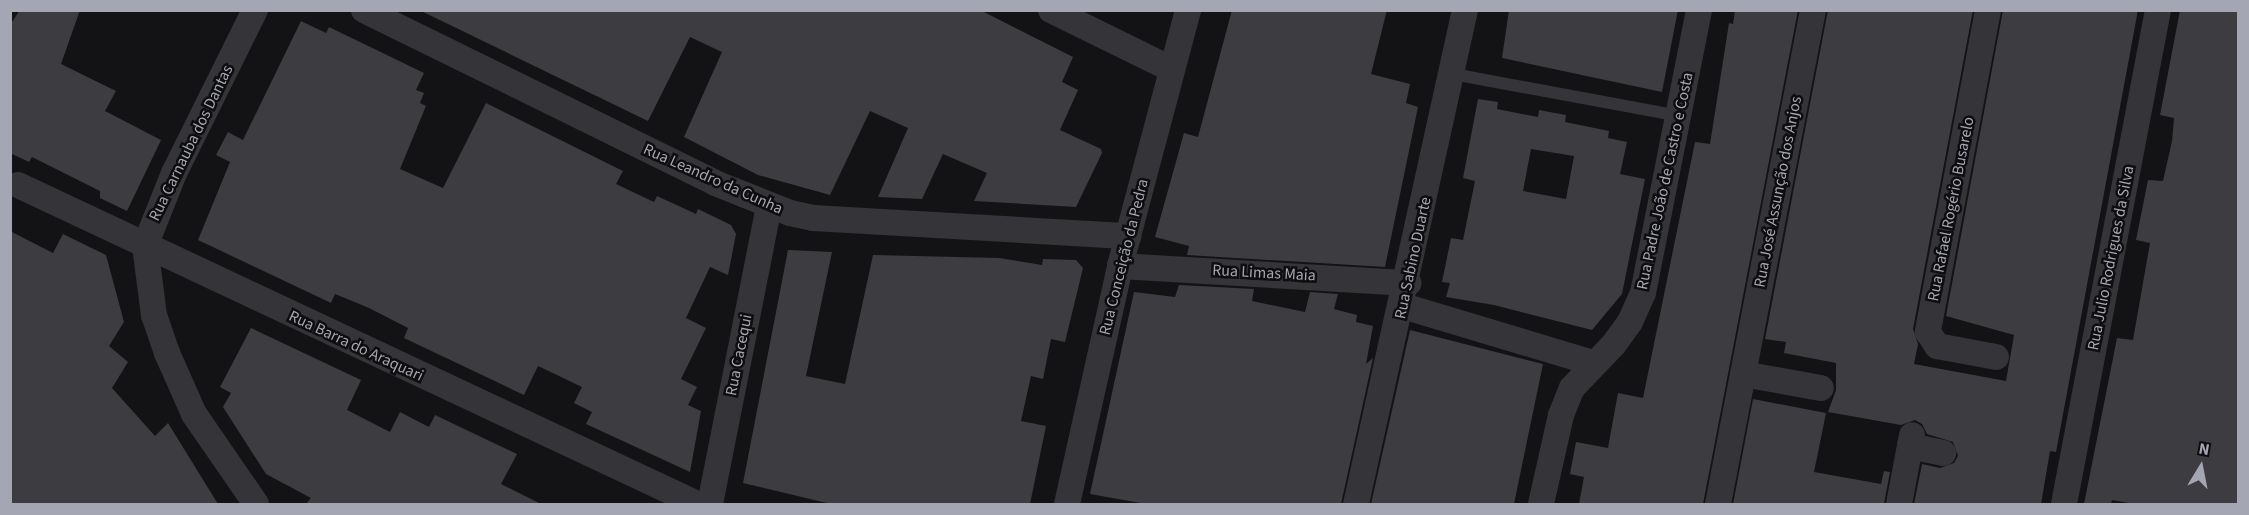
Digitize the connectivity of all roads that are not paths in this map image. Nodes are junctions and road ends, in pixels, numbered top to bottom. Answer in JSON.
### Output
{"nodes":[{"id":1,"x":255,"y":10,"type":"edge"},
{"id":2,"x":364,"y":10,"type":"edge"},
{"id":3,"x":1051,"y":10,"type":"edge"},
{"id":4,"x":1188,"y":10,"type":"edge"},
{"id":5,"x":1465,"y":10,"type":"edge"},
{"id":6,"x":1699,"y":10,"type":"edge"},
{"id":7,"x":1813,"y":10,"type":"edge"},
{"id":8,"x":1988,"y":10,"type":"edge"},
{"id":9,"x":2158,"y":10,"type":"edge"},
{"id":10,"x":1171,"y":69,"type":"junction"},
{"id":11,"x":1453,"y":74,"type":"junction"},
{"id":12,"x":1679,"y":116,"type":"junction"},
{"id":13,"x":18,"y":184,"type":"dead end"},
{"id":14,"x":769,"y":206,"type":"junction"},
{"id":15,"x":1128,"y":236,"type":"junction"},
{"id":16,"x":145,"y":246,"type":"junction"},
{"id":17,"x":1120,"y":266,"type":"junction"},
{"id":18,"x":1405,"y":294,"type":"junction"},
{"id":19,"x":1996,"y":357,"type":"dead end"},
{"id":20,"x":1593,"y":363,"type":"junction"},
{"id":21,"x":1743,"y":374,"type":"junction"},
{"id":22,"x":1821,"y":388,"type":"dead end"},
{"id":23,"x":1943,"y":453,"type":"dead end"},
{"id":24,"x":256,"y":504,"type":"edge"},
{"id":25,"x":697,"y":504,"type":"edge"},
{"id":26,"x":710,"y":504,"type":"edge"},
{"id":27,"x":1067,"y":504,"type":"edge"},
{"id":28,"x":1356,"y":504,"type":"edge"},
{"id":29,"x":1541,"y":504,"type":"edge"},
{"id":30,"x":1718,"y":504,"type":"edge"},
{"id":31,"x":1899,"y":504,"type":"edge"},
{"id":32,"x":2064,"y":504,"type":"edge"}],
"edges":[{"from":1,"to":16,"type":"street","name":"Rua Carnauba dos Dantas"},
{"from":2,"to":14,"type":"street","name":"Rua Leandro da Cunha"},
{"from":3,"to":10,"type":"street"},
{"from":4,"to":10,"type":"street","name":"Rua Conceição da Pedra"},
{"from":5,"to":11,"type":"street","name":"Rua Sabino Duarte"},
{"from":6,"to":12,"type":"street","name":"Rua Padre João de Castro e Costa"},
{"from":7,"to":21,"type":"street","name":"Rua José Assunção dos Anjos"},
{"from":8,"to":19,"type":"street","name":"Rua Rafael Rogério Busarelo"},
{"from":9,"to":32,"type":"street","name":"Rua Julio Rodrigues da Silva"},
{"from":10,"to":15,"type":"street","name":"Rua Conceição da Pedra"},
{"from":11,"to":12,"type":"lane"},
{"from":11,"to":18,"type":"street","name":"Rua Sabino Duarte"},
{"from":12,"to":20,"type":"street","name":"Rua Padre João de Castro e Costa"},
{"from":13,"to":16,"type":"street","name":"Rua Barra do Araquari"},
{"from":14,"to":15,"type":"street","name":"Rua Leandro da Cunha"},
{"from":14,"to":26,"type":"street","name":"Rua Cacequi"},
{"from":15,"to":17,"type":"street","name":"Rua Conceição da Pedra"},
{"from":16,"to":24,"type":"street","name":"Rua Carnauba dos Dantas"},
{"from":16,"to":25,"type":"street","name":"Rua Barra do Araquari"},
{"from":17,"to":18,"type":"street","name":"Rua Limas Maia"},
{"from":17,"to":27,"type":"street","name":"Rua Conceição da Pedra"},
{"from":18,"to":20,"type":"street","name":"Rua Limas Maia"},
{"from":18,"to":28,"type":"street","name":"Rua Sabino Duarte"},
{"from":20,"to":29,"type":"street","name":"Rua Padre João de Castro e Costa"},
{"from":21,"to":22,"type":"street"},
{"from":21,"to":30,"type":"street","name":"Rua José Assunção dos Anjos"},
{"from":23,"to":31,"type":"street"}]}
